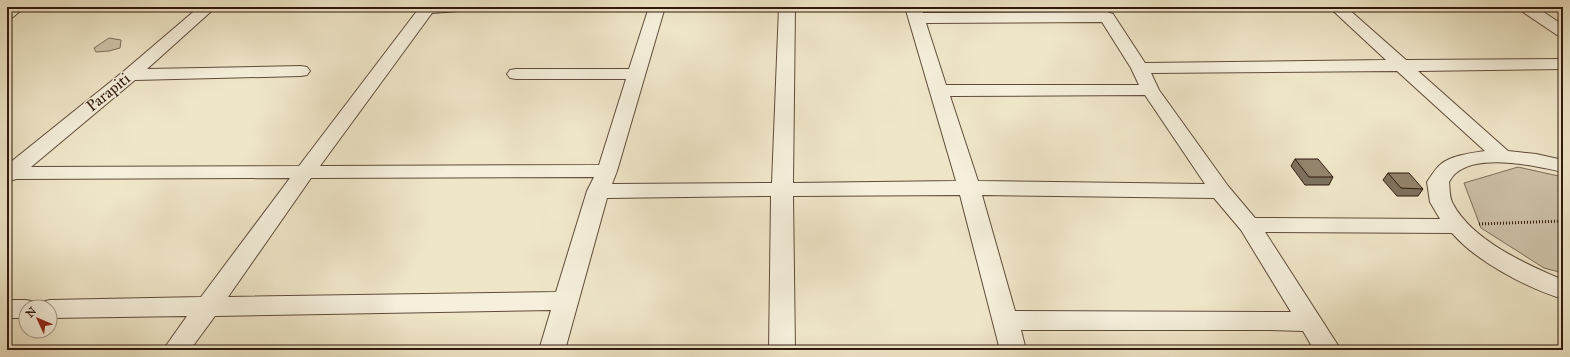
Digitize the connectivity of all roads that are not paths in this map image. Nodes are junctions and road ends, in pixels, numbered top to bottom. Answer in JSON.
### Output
{"nodes":[{"id":1,"x":17,"y":7,"type":"edge"},
{"id":2,"x":208,"y":7,"type":"edge"},
{"id":3,"x":466,"y":7,"type":"edge"},
{"id":4,"x":657,"y":7,"type":"edge"},
{"id":5,"x":787,"y":7,"type":"edge"},
{"id":6,"x":1336,"y":7,"type":"edge"},
{"id":7,"x":1526,"y":7,"type":"edge"},
{"id":8,"x":1540,"y":7,"type":"edge"},
{"id":9,"x":914,"y":12,"type":"edge"},
{"id":10,"x":7,"y":14,"type":"edge"},
{"id":11,"x":1563,"y":22,"type":"edge"},
{"id":12,"x":1563,"y":32,"type":"edge"},
{"id":13,"x":1563,"y":64,"type":"edge"},
{"id":14,"x":1399,"y":65,"type":"junction"},
{"id":15,"x":1140,"y":68,"type":"junction"},
{"id":16,"x":301,"y":71,"type":"dead end"},
{"id":17,"x":516,"y":74,"type":"dead end"},
{"id":18,"x":637,"y":74,"type":"junction"},
{"id":19,"x":130,"y":75,"type":"junction"},
{"id":20,"x":1150,"y":90,"type":"junction"},
{"id":21,"x":939,"y":91,"type":"junction"},
{"id":22,"x":1502,"y":156,"type":"junction"},
{"id":23,"x":1563,"y":166,"type":"edge"},
{"id":24,"x":305,"y":172,"type":"junction"},
{"id":25,"x":8,"y":175,"type":"edge"},
{"id":26,"x":603,"y":181,"type":"junction"},
{"id":27,"x":782,"y":188,"type":"junction"},
{"id":28,"x":969,"y":188,"type":"junction"},
{"id":29,"x":1220,"y":191,"type":"junction"},
{"id":30,"x":1249,"y":225,"type":"junction"},
{"id":31,"x":1457,"y":226,"type":"junction"},
{"id":32,"x":1563,"y":290,"type":"edge"},
{"id":33,"x":566,"y":301,"type":"junction"},
{"id":34,"x":207,"y":307,"type":"junction"},
{"id":35,"x":58,"y":308,"type":"edge"},
{"id":36,"x":7,"y":309,"type":"edge"},
{"id":37,"x":18,"y":309,"type":"edge"},
{"id":38,"x":1005,"y":321,"type":"junction"},
{"id":39,"x":1310,"y":322,"type":"junction"},
{"id":40,"x":176,"y":350,"type":"edge"},
{"id":41,"x":552,"y":350,"type":"edge"},
{"id":42,"x":782,"y":350,"type":"edge"},
{"id":43,"x":1013,"y":350,"type":"edge"},
{"id":44,"x":1328,"y":350,"type":"edge"}],
"edges":[{"from":1,"to":10,"type":"street"},
{"from":2,"to":19,"type":"street","name":"Parapiti"},
{"from":3,"to":24,"type":"street"},
{"from":4,"to":18,"type":"street"},
{"from":5,"to":27,"type":"street"},
{"from":6,"to":14,"type":"street"},
{"from":7,"to":12,"type":"street"},
{"from":8,"to":11,"type":"street"},
{"from":9,"to":15,"type":"street"},
{"from":9,"to":21,"type":"street"},
{"from":13,"to":14,"type":"street"},
{"from":14,"to":15,"type":"street"},
{"from":14,"to":22,"type":"street"},
{"from":15,"to":20,"type":"street"},
{"from":16,"to":19,"type":"street"},
{"from":17,"to":18,"type":"street"},
{"from":18,"to":26,"type":"street"},
{"from":19,"to":25,"type":"street","name":"Parapiti"},
{"from":20,"to":21,"type":"street"},
{"from":20,"to":29,"type":"street"},
{"from":21,"to":28,"type":"street"},
{"from":22,"to":23,"type":"street"},
{"from":22,"to":31,"type":"street"},
{"from":24,"to":25,"type":"street"},
{"from":24,"to":26,"type":"street"},
{"from":24,"to":34,"type":"street"},
{"from":26,"to":27,"type":"street"},
{"from":26,"to":33,"type":"street"},
{"from":27,"to":28,"type":"street"},
{"from":27,"to":42,"type":"street"},
{"from":28,"to":29,"type":"street"},
{"from":28,"to":38,"type":"street"},
{"from":29,"to":30,"type":"street"},
{"from":30,"to":31,"type":"street"},
{"from":30,"to":39,"type":"street"},
{"from":31,"to":32,"type":"street"},
{"from":33,"to":34,"type":"street"},
{"from":33,"to":41,"type":"street"},
{"from":34,"to":35,"type":"street"},
{"from":34,"to":40,"type":"street"},
{"from":36,"to":37,"type":"street"},
{"from":38,"to":39,"type":"street"},
{"from":38,"to":43,"type":"street"},
{"from":39,"to":44,"type":"street"}]}
